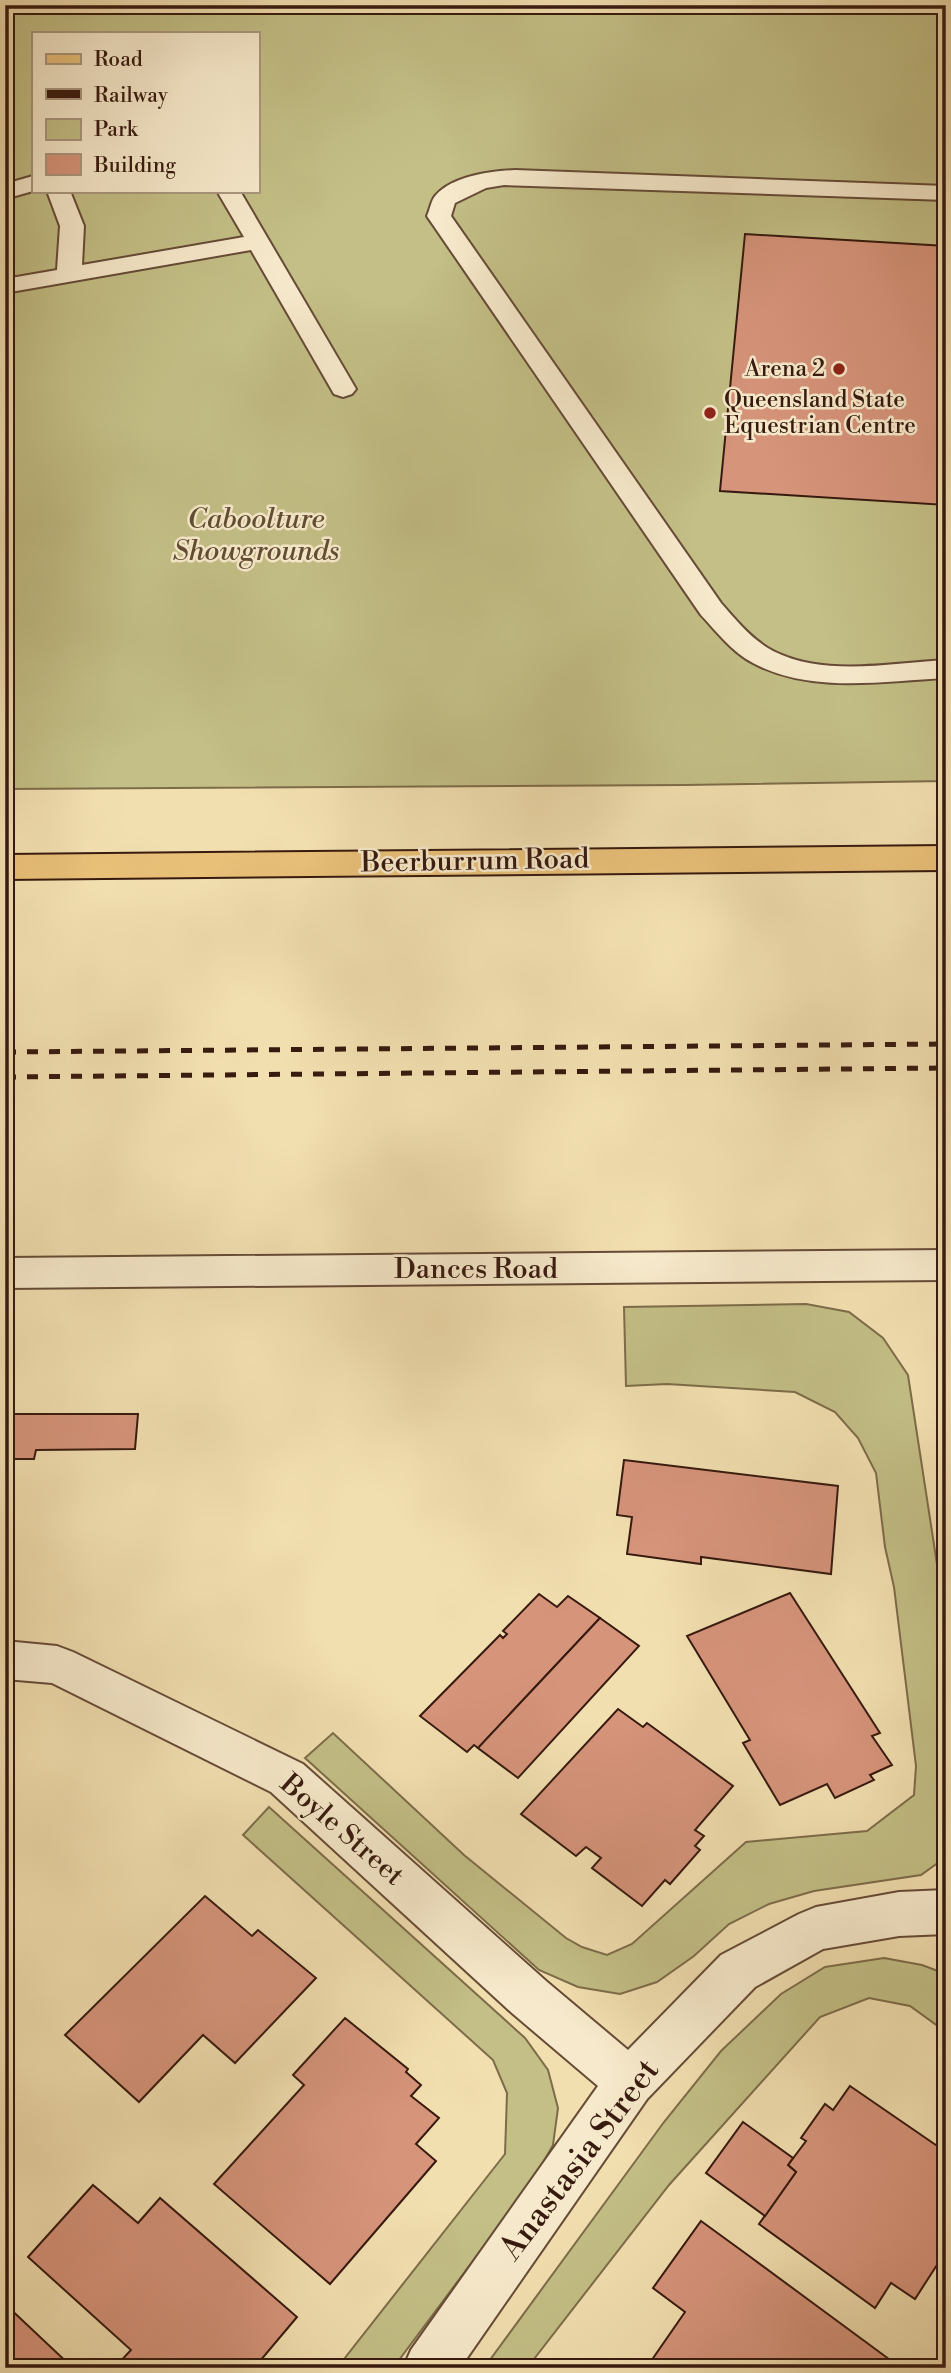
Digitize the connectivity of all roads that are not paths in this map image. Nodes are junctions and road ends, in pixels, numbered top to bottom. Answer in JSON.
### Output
{"nodes":[{"id":1,"x":32,"y":183,"type":"edge"},
{"id":2,"x":5,"y":192,"type":"edge"},
{"id":3,"x":58,"y":192,"type":"edge"},
{"id":4,"x":230,"y":192,"type":"edge"},
{"id":5,"x":946,"y":193,"type":"edge"},
{"id":6,"x":258,"y":242,"type":"junction"},
{"id":7,"x":69,"y":275,"type":"junction"},
{"id":8,"x":5,"y":286,"type":"edge"},
{"id":9,"x":343,"y":389,"type":"dead end"},
{"id":10,"x":946,"y":669,"type":"edge"},
{"id":11,"x":946,"y":858,"type":"edge"},
{"id":12,"x":5,"y":867,"type":"edge"},
{"id":13,"x":946,"y":1265,"type":"edge"},
{"id":14,"x":5,"y":1273,"type":"edge"},
{"id":15,"x":5,"y":1660,"type":"edge"},
{"id":16,"x":946,"y":1912,"type":"edge"},
{"id":17,"x":630,"y":2082,"type":"junction"},
{"id":18,"x":429,"y":2368,"type":"edge"}],
"edges":[{"from":1,"to":2,"type":"lane"},
{"from":3,"to":7,"type":"lane"},
{"from":4,"to":6,"type":"lane"},
{"from":5,"to":10,"type":"lane"},
{"from":6,"to":7,"type":"lane"},
{"from":6,"to":9,"type":"lane"},
{"from":7,"to":8,"type":"lane"},
{"from":11,"to":12,"type":"main road","name":"Beerburrum Road"},
{"from":13,"to":14,"type":"street","name":"Dances Road"},
{"from":15,"to":17,"type":"street","name":"Boyle Street"},
{"from":16,"to":17,"type":"street","name":"Anastasia Street"},
{"from":17,"to":18,"type":"street","name":"Anastasia Street"}]}
